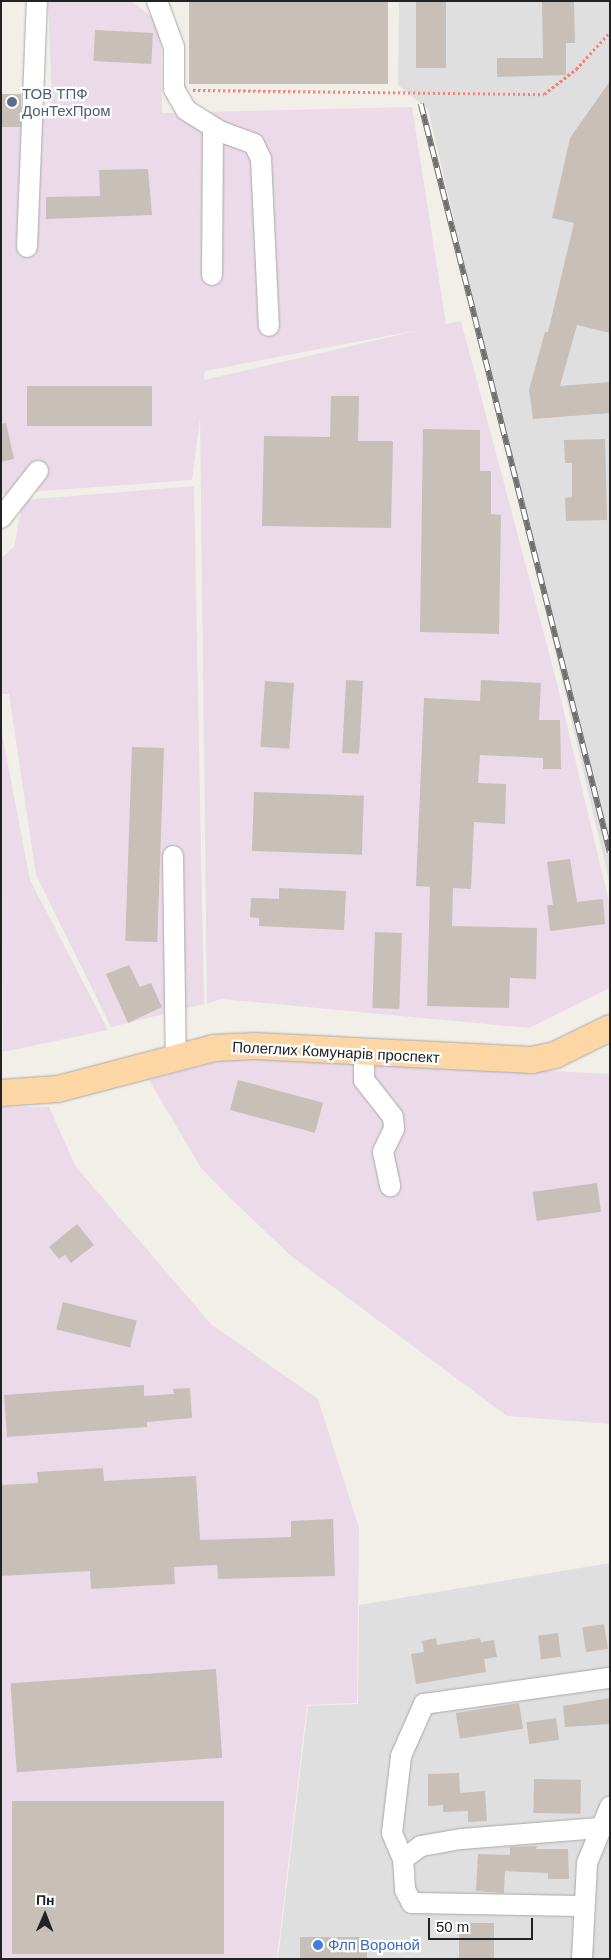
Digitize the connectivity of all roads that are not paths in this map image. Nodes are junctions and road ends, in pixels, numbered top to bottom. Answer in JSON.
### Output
{"nodes":[{"id":1,"x":37,"y":1,"type":"edge"},
{"id":2,"x":158,"y":1,"type":"edge"},
{"id":3,"x":213,"y":128,"type":"junction"},
{"id":4,"x":27,"y":246,"type":"dead end"},
{"id":5,"x":212,"y":275,"type":"dead end"},
{"id":6,"x":269,"y":326,"type":"dead end"},
{"id":7,"x":38,"y":471,"type":"dead end"},
{"id":8,"x":1,"y":518,"type":"edge"},
{"id":9,"x":173,"y":856,"type":"dead end"},
{"id":10,"x":610,"y":1028,"type":"edge"},
{"id":11,"x":364,"y":1052,"type":"junction"},
{"id":12,"x":176,"y":1059,"type":"junction"},
{"id":13,"x":1,"y":1093,"type":"edge"},
{"id":14,"x":390,"y":1186,"type":"dead end"},
{"id":15,"x":610,"y":1678,"type":"edge"},
{"id":16,"x":610,"y":1807,"type":"edge"},
{"id":17,"x":599,"y":1828,"type":"junction"},
{"id":18,"x":403,"y":1859,"type":"junction"},
{"id":19,"x":583,"y":1906,"type":"junction"},
{"id":20,"x":582,"y":1959,"type":"edge"}],
"edges":[{"from":1,"to":4,"type":"street"},
{"from":2,"to":3,"type":"street"},
{"from":3,"to":5,"type":"street"},
{"from":3,"to":6,"type":"street"},
{"from":7,"to":8,"type":"street"},
{"from":9,"to":12,"type":"street"},
{"from":10,"to":11,"type":"main road","name":"Полеглих Комунарів проспект"},
{"from":11,"to":12,"type":"main road","name":"Полеглих Комунарів проспект"},
{"from":11,"to":14,"type":"street"},
{"from":12,"to":13,"type":"main road","name":"Полеглих Комунарів проспект"},
{"from":15,"to":18,"type":"street"},
{"from":16,"to":17,"type":"street"},
{"from":17,"to":18,"type":"street"},
{"from":17,"to":19,"type":"street"},
{"from":18,"to":19,"type":"street"},
{"from":19,"to":20,"type":"street"}]}
